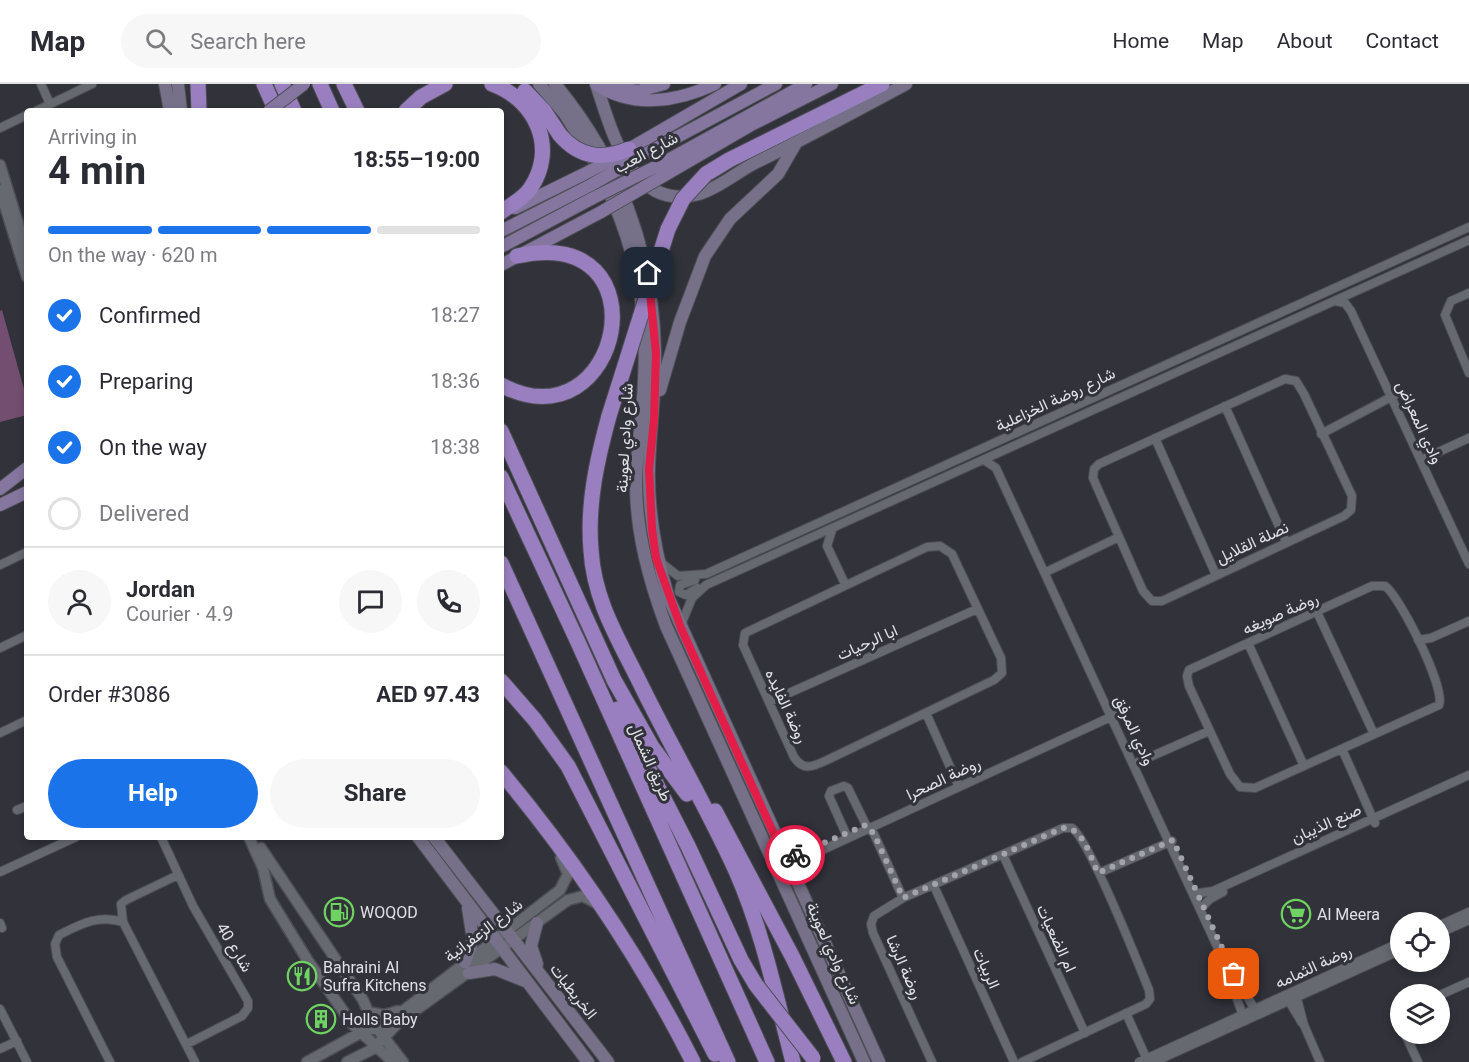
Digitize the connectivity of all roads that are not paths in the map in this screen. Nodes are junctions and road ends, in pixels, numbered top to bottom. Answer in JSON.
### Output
{"nodes":[{"id":1,"x":41,"y":84,"type":"edge"},
{"id":2,"x":165,"y":84,"type":"edge"},
{"id":3,"x":178,"y":84,"type":"edge"},
{"id":4,"x":198,"y":84,"type":"edge"},
{"id":5,"x":264,"y":84,"type":"edge"},
{"id":6,"x":282,"y":84,"type":"edge"},
{"id":7,"x":304,"y":84,"type":"edge"},
{"id":8,"x":320,"y":84,"type":"edge"},
{"id":9,"x":344,"y":84,"type":"edge"},
{"id":10,"x":445,"y":84,"type":"edge"},
{"id":11,"x":492,"y":84,"type":"edge"},
{"id":12,"x":515,"y":84,"type":"edge"},
{"id":13,"x":539,"y":84,"type":"edge"},
{"id":14,"x":555,"y":84,"type":"edge"},
{"id":15,"x":596,"y":84,"type":"edge"},
{"id":16,"x":602,"y":84,"type":"edge"},
{"id":17,"x":664,"y":84,"type":"edge"},
{"id":18,"x":715,"y":84,"type":"edge"},
{"id":19,"x":741,"y":84,"type":"edge"},
{"id":20,"x":776,"y":84,"type":"edge"},
{"id":21,"x":806,"y":84,"type":"edge"},
{"id":22,"x":832,"y":84,"type":"edge"},
{"id":23,"x":882,"y":84,"type":"edge"},
{"id":24,"x":906,"y":84,"type":"edge"},
{"id":25,"x":87,"y":85,"type":"edge"},
{"id":26,"x":625,"y":94,"type":"junction"},
{"id":27,"x":50,"y":104,"type":"junction"},
{"id":28,"x":42,"y":108,"type":"edge"},
{"id":29,"x":169,"y":108,"type":"edge"},
{"id":30,"x":181,"y":108,"type":"edge"},
{"id":31,"x":199,"y":108,"type":"edge"},
{"id":32,"x":273,"y":108,"type":"edge"},
{"id":33,"x":275,"y":108,"type":"edge"},
{"id":34,"x":293,"y":108,"type":"edge"},
{"id":35,"x":331,"y":108,"type":"edge"},
{"id":36,"x":356,"y":108,"type":"edge"},
{"id":37,"x":409,"y":108,"type":"edge"},
{"id":38,"x":24,"y":116,"type":"edge"},
{"id":39,"x":0,"y":128,"type":"edge"},
{"id":40,"x":796,"y":144,"type":"junction"},
{"id":41,"x":629,"y":149,"type":"junction"},
{"id":42,"x":0,"y":165,"type":"edge"},
{"id":43,"x":662,"y":170,"type":"junction"},
{"id":44,"x":589,"y":186,"type":"junction"},
{"id":45,"x":0,"y":190,"type":"edge"},
{"id":46,"x":7,"y":210,"type":"edge"},
{"id":47,"x":504,"y":211,"type":"edge"},
{"id":48,"x":504,"y":212,"type":"edge"},
{"id":49,"x":1469,"y":227,"type":"edge"},
{"id":50,"x":504,"y":229,"type":"edge"},
{"id":51,"x":1469,"y":240,"type":"edge"},
{"id":52,"x":504,"y":245,"type":"edge"},
{"id":53,"x":24,"y":247,"type":"edge"},
{"id":54,"x":517,"y":256,"type":"junction"},
{"id":55,"x":504,"y":263,"type":"edge"},
{"id":56,"x":24,"y":267,"type":"edge"},
{"id":57,"x":1354,"y":292,"type":"junction"},
{"id":58,"x":1469,"y":293,"type":"edge"},
{"id":59,"x":1335,"y":302,"type":"junction"},
{"id":60,"x":1469,"y":373,"type":"edge"},
{"id":61,"x":504,"y":386,"type":"edge"},
{"id":62,"x":1394,"y":395,"type":"junction"},
{"id":63,"x":1225,"y":406,"type":"junction"},
{"id":64,"x":654,"y":420,"type":"junction"},
{"id":65,"x":1321,"y":434,"type":"junction"},
{"id":66,"x":504,"y":438,"type":"edge"},
{"id":67,"x":1155,"y":438,"type":"junction"},
{"id":68,"x":1469,"y":438,"type":"edge"},
{"id":69,"x":1000,"y":454,"type":"junction"},
{"id":70,"x":1423,"y":459,"type":"junction"},
{"id":71,"x":984,"y":460,"type":"junction"},
{"id":72,"x":24,"y":470,"type":"edge"},
{"id":73,"x":24,"y":477,"type":"edge"},
{"id":74,"x":504,"y":483,"type":"edge"},
{"id":75,"x":0,"y":489,"type":"edge"},
{"id":76,"x":24,"y":493,"type":"edge"},
{"id":77,"x":0,"y":505,"type":"edge"},
{"id":78,"x":833,"y":529,"type":"junction"},
{"id":79,"x":1119,"y":537,"type":"junction"},
{"id":80,"x":809,"y":540,"type":"junction"},
{"id":81,"x":1286,"y":542,"type":"junction"},
{"id":82,"x":828,"y":549,"type":"junction"},
{"id":83,"x":24,"y":553,"type":"edge"},
{"id":84,"x":1469,"y":553,"type":"edge"},
{"id":85,"x":656,"y":558,"type":"junction"},
{"id":86,"x":1469,"y":564,"type":"edge"},
{"id":87,"x":0,"y":565,"type":"edge"},
{"id":88,"x":504,"y":570,"type":"edge"},
{"id":89,"x":1048,"y":571,"type":"junction"},
{"id":90,"x":706,"y":574,"type":"junction"},
{"id":91,"x":1216,"y":575,"type":"junction"},
{"id":92,"x":712,"y":583,"type":"junction"},
{"id":93,"x":845,"y":584,"type":"junction"},
{"id":94,"x":504,"y":591,"type":"edge"},
{"id":95,"x":977,"y":609,"type":"junction"},
{"id":96,"x":1317,"y":612,"type":"junction"},
{"id":97,"x":1469,"y":621,"type":"edge"},
{"id":98,"x":681,"y":628,"type":"junction"},
{"id":99,"x":24,"y":636,"type":"edge"},
{"id":100,"x":1248,"y":643,"type":"junction"},
{"id":101,"x":1420,"y":644,"type":"junction"},
{"id":102,"x":0,"y":648,"type":"edge"},
{"id":103,"x":541,"y":651,"type":"junction"},
{"id":104,"x":583,"y":654,"type":"junction"},
{"id":105,"x":504,"y":684,"type":"edge"},
{"id":106,"x":644,"y":689,"type":"junction"},
{"id":107,"x":769,"y":702,"type":"junction"},
{"id":108,"x":926,"y":712,"type":"junction"},
{"id":109,"x":1113,"y":714,"type":"junction"},
{"id":110,"x":24,"y":721,"type":"edge"},
{"id":111,"x":1209,"y":731,"type":"junction"},
{"id":112,"x":0,"y":733,"type":"edge"},
{"id":113,"x":1374,"y":735,"type":"junction"},
{"id":114,"x":1342,"y":749,"type":"junction"},
{"id":115,"x":1136,"y":763,"type":"junction"},
{"id":116,"x":1304,"y":766,"type":"junction"},
{"id":117,"x":1469,"y":775,"type":"edge"},
{"id":118,"x":504,"y":776,"type":"edge"},
{"id":119,"x":504,"y":781,"type":"edge"},
{"id":120,"x":1469,"y":781,"type":"edge"},
{"id":121,"x":958,"y":785,"type":"junction"},
{"id":122,"x":24,"y":807,"type":"edge"},
{"id":123,"x":17,"y":810,"type":"dead end"},
{"id":124,"x":1374,"y":821,"type":"junction"},
{"id":125,"x":868,"y":826,"type":"junction"},
{"id":126,"x":846,"y":834,"type":"junction"},
{"id":127,"x":69,"y":840,"type":"edge"},
{"id":128,"x":162,"y":840,"type":"edge"},
{"id":129,"x":251,"y":840,"type":"edge"},
{"id":130,"x":257,"y":840,"type":"edge"},
{"id":131,"x":420,"y":840,"type":"edge"},
{"id":132,"x":436,"y":840,"type":"edge"},
{"id":133,"x":1172,"y":841,"type":"junction"},
{"id":134,"x":782,"y":852,"type":"junction"},
{"id":135,"x":1003,"y":855,"type":"junction"},
{"id":136,"x":735,"y":870,"type":"junction"},
{"id":137,"x":0,"y":872,"type":"edge"},
{"id":138,"x":269,"y":872,"type":"junction"},
{"id":139,"x":1098,"y":873,"type":"junction"},
{"id":140,"x":178,"y":875,"type":"junction"},
{"id":141,"x":795,"y":879,"type":"junction"},
{"id":142,"x":934,"y":886,"type":"junction"},
{"id":143,"x":1196,"y":894,"type":"junction"},
{"id":144,"x":903,"y":898,"type":"junction"},
{"id":145,"x":468,"y":904,"type":"junction"},
{"id":146,"x":1201,"y":907,"type":"junction"},
{"id":147,"x":603,"y":909,"type":"junction"},
{"id":148,"x":1469,"y":912,"type":"edge"},
{"id":149,"x":1469,"y":920,"type":"edge"},
{"id":150,"x":1450,"y":921,"type":"edge"},
{"id":151,"x":123,"y":922,"type":"junction"},
{"id":152,"x":537,"y":923,"type":"junction"},
{"id":153,"x":1450,"y":929,"type":"edge"},
{"id":154,"x":510,"y":935,"type":"junction"},
{"id":155,"x":498,"y":944,"type":"junction"},
{"id":156,"x":1390,"y":948,"type":"edge"},
{"id":157,"x":1390,"y":956,"type":"edge"},
{"id":158,"x":467,"y":967,"type":"junction"},
{"id":159,"x":526,"y":981,"type":"junction"},
{"id":160,"x":1469,"y":982,"type":"edge"},
{"id":161,"x":548,"y":984,"type":"junction"},
{"id":162,"x":1450,"y":991,"type":"edge"},
{"id":163,"x":1291,"y":997,"type":"junction"},
{"id":164,"x":407,"y":1008,"type":"junction"},
{"id":165,"x":0,"y":1009,"type":"edge"},
{"id":166,"x":368,"y":1012,"type":"junction"},
{"id":167,"x":1256,"y":1012,"type":"junction"},
{"id":168,"x":1124,"y":1014,"type":"junction"},
{"id":169,"x":1245,"y":1017,"type":"junction"},
{"id":170,"x":360,"y":1033,"type":"junction"},
{"id":171,"x":381,"y":1033,"type":"junction"},
{"id":172,"x":1084,"y":1033,"type":"junction"},
{"id":173,"x":16,"y":1041,"type":"junction"},
{"id":174,"x":186,"y":1044,"type":"junction"},
{"id":175,"x":1410,"y":1044,"type":"edge"},
{"id":176,"x":376,"y":1047,"type":"junction"},
{"id":177,"x":0,"y":1049,"type":"edge"},
{"id":178,"x":814,"y":1060,"type":"edge"},
{"id":179,"x":1145,"y":1061,"type":"edge"},
{"id":180,"x":27,"y":1062,"type":"edge"},
{"id":181,"x":110,"y":1062,"type":"edge"},
{"id":182,"x":195,"y":1062,"type":"edge"},
{"id":183,"x":307,"y":1062,"type":"edge"},
{"id":184,"x":347,"y":1062,"type":"edge"},
{"id":185,"x":393,"y":1062,"type":"edge"},
{"id":186,"x":403,"y":1062,"type":"edge"},
{"id":187,"x":588,"y":1062,"type":"edge"},
{"id":188,"x":608,"y":1062,"type":"edge"},
{"id":189,"x":693,"y":1062,"type":"edge"},
{"id":190,"x":719,"y":1062,"type":"edge"},
{"id":191,"x":728,"y":1062,"type":"edge"},
{"id":192,"x":767,"y":1062,"type":"edge"},
{"id":193,"x":793,"y":1062,"type":"edge"},
{"id":194,"x":844,"y":1062,"type":"edge"},
{"id":195,"x":866,"y":1062,"type":"edge"},
{"id":196,"x":879,"y":1062,"type":"edge"},
{"id":197,"x":932,"y":1062,"type":"edge"},
{"id":198,"x":1014,"y":1062,"type":"edge"},
{"id":199,"x":1022,"y":1062,"type":"edge"},
{"id":200,"x":1320,"y":1062,"type":"edge"},
{"id":201,"x":1418,"y":1062,"type":"edge"}],
"edges":[{"from":1,"to":27,"type":"street"},
{"from":2,"to":29,"type":"main road"},
{"from":3,"to":30,"type":"main road"},
{"from":4,"to":31,"type":"highway"},
{"from":5,"to":33,"type":"highway"},
{"from":6,"to":34,"type":"highway"},
{"from":7,"to":32,"type":"main road","bridge":true},
{"from":8,"to":35,"type":"highway"},
{"from":9,"to":36,"type":"highway"},
{"from":10,"to":37,"type":"highway"},
{"from":11,"to":47,"type":"highway"},
{"from":12,"to":41,"type":"highway","bridge":true},
{"from":13,"to":195,"type":"main road","name":"شارع وادي لعوينة"},
{"from":14,"to":64,"type":"main road","name":"شارع وادي لعوينة"},
{"from":15,"to":26,"type":"main road"},
{"from":15,"to":40,"type":"main road"},
{"from":16,"to":26,"type":"main road"},
{"from":17,"to":26,"type":"main road"},
{"from":18,"to":26,"type":"main road"},
{"from":19,"to":41,"type":"main road"},
{"from":20,"to":44,"type":"main road","name":"شارع العب","bridge":true},
{"from":21,"to":43,"type":"main road","name":"شارع العب"},
{"from":22,"to":43,"type":"main road"},
{"from":23,"to":106,"type":"highway","bridge":true},
{"from":24,"to":40,"type":"main road"},
{"from":25,"to":27,"type":"street"},
{"from":27,"to":28,"type":"street"},
{"from":38,"to":39,"type":"street"},
{"from":40,"to":64,"type":"main road"},
{"from":41,"to":44,"type":"main road","bridge":true},
{"from":42,"to":46,"type":"street"},
{"from":43,"to":44,"type":"main road","name":"شارع العب","bridge":true},
{"from":43,"to":54,"type":"main road","bridge":true},
{"from":44,"to":48,"type":"main road"},
{"from":44,"to":50,"type":"main road","name":"شارع العب"},
{"from":44,"to":52,"type":"main road","name":"شارع العب"},
{"from":45,"to":46,"type":"street"},
{"from":46,"to":53,"type":"street"},
{"from":46,"to":56,"type":"street"},
{"from":49,"to":90,"type":"street","name":"شارع روضة الخزاعلية"},
{"from":51,"to":57,"type":"street","name":"شارع روضة الخزاعلية"},
{"from":54,"to":55,"type":"main road"},
{"from":54,"to":61,"type":"highway"},
{"from":57,"to":59,"type":"street","name":"شارع روضة الخزاعلية"},
{"from":57,"to":62,"type":"street","name":"وادي المعراض"},
{"from":58,"to":60,"type":"street"},
{"from":59,"to":62,"type":"street","name":"وادي المعراض"},
{"from":59,"to":69,"type":"street","name":"شارع روضة الخزاعلية"},
{"from":62,"to":65,"type":"street"},
{"from":62,"to":70,"type":"street","name":"وادي المعراض"},
{"from":63,"to":65,"type":"street","name":"نصلة القلايل"},
{"from":63,"to":67,"type":"street","name":"نصلة القلايل"},
{"from":63,"to":81,"type":"street"},
{"from":64,"to":85,"type":"main road","name":"شارع وادي لعوينة"},
{"from":65,"to":81,"type":"street","name":"نصلة القلايل"},
{"from":66,"to":136,"type":"highway"},
{"from":67,"to":79,"type":"street","name":"نصلة القلايل"},
{"from":67,"to":91,"type":"street"},
{"from":68,"to":70,"type":"street"},
{"from":69,"to":71,"type":"street","name":"شارع روضة الخزاعلية"},
{"from":69,"to":89,"type":"street","name":"وادي المرفق"},
{"from":70,"to":84,"type":"street","name":"وادي المعراض"},
{"from":70,"to":86,"type":"street","name":"وادي المعراض"},
{"from":71,"to":78,"type":"street","name":"شارع روضة الخزاعلية"},
{"from":71,"to":89,"type":"street","name":"وادي المرفق"},
{"from":72,"to":75,"type":"main road"},
{"from":73,"to":75,"type":"main road"},
{"from":74,"to":104,"type":"highway","name":"طريق الشمال"},
{"from":76,"to":77,"type":"main road"},
{"from":78,"to":80,"type":"street","name":"شارع روضة الخزاعلية"},
{"from":78,"to":82,"type":"street"},
{"from":79,"to":89,"type":"street"},
{"from":79,"to":91,"type":"street","name":"نصلة القلايل"},
{"from":80,"to":82,"type":"street"},
{"from":80,"to":92,"type":"street","name":"شارع روضة الخزاعلية"},
{"from":81,"to":91,"type":"street","name":"نصلة القلايل"},
{"from":82,"to":93,"type":"street"},
{"from":83,"to":87,"type":"street"},
{"from":85,"to":90,"type":"street","name":"شارع روضة الخزاعلية"},
{"from":85,"to":98,"type":"main road","name":"شارع وادي لعوينة"},
{"from":88,"to":103,"type":"highway"},
{"from":89,"to":109,"type":"street","name":"وادي المرفق"},
{"from":90,"to":92,"type":"street"},
{"from":92,"to":98,"type":"street","name":"شارع روضة الخزاعلية"},
{"from":93,"to":95,"type":"street","name":"روضة الفايده"},
{"from":93,"to":107,"type":"street","name":"روضة الفايده"},
{"from":94,"to":103,"type":"highway"},
{"from":95,"to":107,"type":"street","name":"ابا الرحيات"},
{"from":95,"to":108,"type":"street","name":"روضة الفايده"},
{"from":96,"to":100,"type":"street","name":"روضة صويغه"},
{"from":96,"to":101,"type":"street","name":"روضة صويغه"},
{"from":96,"to":113,"type":"street"},
{"from":97,"to":101,"type":"street"},
{"from":98,"to":134,"type":"main road","name":"شارع وادي لعوينة"},
{"from":99,"to":102,"type":"street"},
{"from":100,"to":111,"type":"street","name":"روضة صويغه"},
{"from":100,"to":116,"type":"street"},
{"from":101,"to":113,"type":"street","name":"روضة صويغه"},
{"from":103,"to":191,"type":"highway"},
{"from":104,"to":178,"type":"highway","bridge":true},
{"from":104,"to":192,"type":"highway","name":"طريق الشمال"},
{"from":105,"to":190,"type":"highway"},
{"from":106,"to":136,"type":"highway"},
{"from":106,"to":194,"type":"highway"},
{"from":107,"to":108,"type":"street","name":"روضة الفايده"},
{"from":108,"to":121,"type":"street"},
{"from":109,"to":115,"type":"street","name":"وادي المرفق"},
{"from":109,"to":121,"type":"street","name":"روضة الصحرا"},
{"from":110,"to":112,"type":"street"},
{"from":111,"to":115,"type":"street"},
{"from":111,"to":116,"type":"street","name":"روضة صويغه"},
{"from":113,"to":114,"type":"street","name":"روضة صويغه"},
{"from":114,"to":116,"type":"street","name":"روضة صويغه"},
{"from":114,"to":124,"type":"street"},
{"from":115,"to":133,"type":"street","name":"وادي المرفق"},
{"from":117,"to":124,"type":"street","name":"صنع الذيبان"},
{"from":118,"to":147,"type":"highway"},
{"from":119,"to":154,"type":"street","name":"شارع الزعفرانية"},
{"from":120,"to":124,"type":"street","name":"صنع الذيبان"},
{"from":121,"to":125,"type":"street","name":"روضة الصحرا"},
{"from":122,"to":123,"type":"street"},
{"from":124,"to":143,"type":"street","name":"صنع الذيبان"},
{"from":124,"to":146,"type":"street","name":"صنع الذيبان"},
{"from":125,"to":126,"type":"street","name":"روضة الصحرا"},
{"from":125,"to":126,"type":"street"},
{"from":125,"to":141,"type":"street","name":"روضة الصحرا"},
{"from":125,"to":144,"type":"street"},
{"from":126,"to":134,"type":"street","name":"روضة الصحرا"},
{"from":127,"to":137,"type":"street"},
{"from":128,"to":140,"type":"street","name":"شارع 40"},
{"from":129,"to":138,"type":"street"},
{"from":130,"to":138,"type":"street"},
{"from":131,"to":145,"type":"main road","name":"الخريطيات"},
{"from":132,"to":154,"type":"main road","name":"الخريطيات"},
{"from":133,"to":139,"type":"street"},
{"from":133,"to":143,"type":"street","name":"وادي المرفق"},
{"from":134,"to":141,"type":"main road","name":"شارع وادي لعوينة"},
{"from":135,"to":139,"type":"street","name":"روضة الرشا"},
{"from":135,"to":142,"type":"street","name":"روضة الرشا"},
{"from":135,"to":172,"type":"street","name":"ام الضعيات"},
{"from":136,"to":193,"type":"highway"},
{"from":138,"to":166,"type":"street"},
{"from":138,"to":170,"type":"street"},
{"from":139,"to":168,"type":"street","name":"روضة الرشا"},
{"from":140,"to":151,"type":"street"},
{"from":140,"to":174,"type":"street","name":"شارع 40"},
{"from":141,"to":196,"type":"main road","name":"شارع وادي لعوينة"},
{"from":142,"to":144,"type":"street","name":"روضة الرشا"},
{"from":142,"to":198,"type":"street","name":"الربيات"},
{"from":143,"to":146,"type":"street","name":"وادي المرفق"},
{"from":144,"to":197,"type":"street","name":"روضة الرشا"},
{"from":145,"to":155,"type":"main road","name":"الخريطيات"},
{"from":145,"to":158,"type":"main road"},
{"from":146,"to":167,"type":"street","name":"وادي المرفق"},
{"from":146,"to":169,"type":"street","name":"وادي المرفق"},
{"from":147,"to":152,"type":"street","name":"شارع الزعفرانية"},
{"from":147,"to":189,"type":"highway"},
{"from":148,"to":150,"type":"street"},
{"from":149,"to":153,"type":"street"},
{"from":151,"to":174,"type":"street"},
{"from":151,"to":181,"type":"street"},
{"from":152,"to":154,"type":"street","name":"شارع الزعفرانية"},
{"from":152,"to":161,"type":"main road"},
{"from":154,"to":155,"type":"street","name":"شارع الزعفرانية"},
{"from":154,"to":161,"type":"main road","name":"الخريطيات"},
{"from":155,"to":158,"type":"street","name":"شارع الزعفرانية"},
{"from":155,"to":159,"type":"main road","name":"الخريطيات"},
{"from":156,"to":163,"type":"street","name":"روضة الثمامه"},
{"from":157,"to":163,"type":"street","name":"روضة الثمامه"},
{"from":158,"to":159,"type":"main road"},
{"from":158,"to":164,"type":"street","name":"شارع الزعفرانية"},
{"from":158,"to":171,"type":"street","name":"شارع الزعفرانية"},
{"from":159,"to":187,"type":"main road","name":"الخريطيات"},
{"from":160,"to":162,"type":"street"},
{"from":161,"to":188,"type":"main road","name":"الخريطيات"},
{"from":163,"to":167,"type":"street","name":"روضة الثمامه"},
{"from":163,"to":200,"type":"street"},
{"from":164,"to":166,"type":"street"},
{"from":164,"to":171,"type":"street","name":"شارع الزعفرانية"},
{"from":165,"to":173,"type":"street"},
{"from":166,"to":171,"type":"street"},
{"from":167,"to":169,"type":"street","name":"روضة الثمامه"},
{"from":168,"to":172,"type":"street","name":"روضة الرشا"},
{"from":168,"to":179,"type":"street"},
{"from":169,"to":179,"type":"street","name":"روضة الثمامه"},
{"from":170,"to":171,"type":"street","name":"شارع الزعفرانية"},
{"from":170,"to":176,"type":"street"},
{"from":170,"to":183,"type":"street","name":"شارع الزعفرانية"},
{"from":171,"to":176,"type":"street","name":"شارع الزعفرانية"},
{"from":171,"to":186,"type":"street"},
{"from":172,"to":199,"type":"street","name":"روضة الرشا"},
{"from":173,"to":177,"type":"street"},
{"from":173,"to":180,"type":"street"},
{"from":174,"to":182,"type":"street"},
{"from":175,"to":201,"type":"street"},
{"from":176,"to":184,"type":"street","name":"شارع الزعفرانية"},
{"from":176,"to":185,"type":"street"}]}
